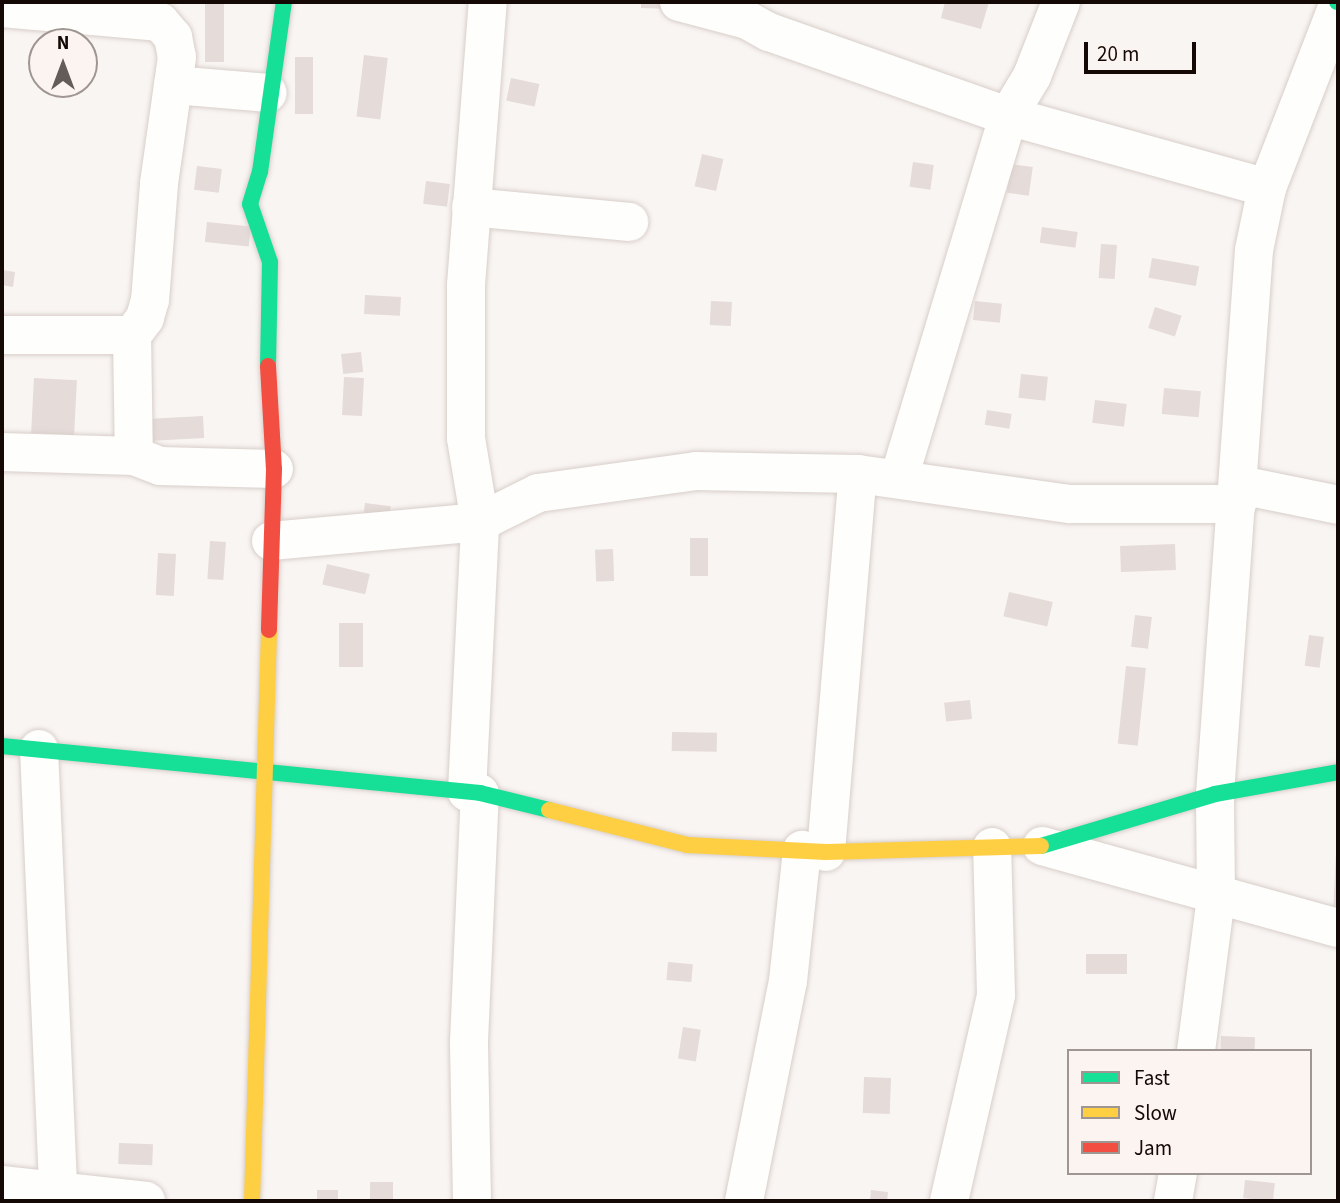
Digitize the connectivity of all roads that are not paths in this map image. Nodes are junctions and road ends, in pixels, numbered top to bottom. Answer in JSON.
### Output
{"nodes":[{"id":1,"x":284,"y":2,"type":"edge"},
{"id":2,"x":488,"y":2,"type":"edge"},
{"id":3,"x":679,"y":2,"type":"edge"},
{"id":4,"x":1061,"y":2,"type":"edge"},
{"id":5,"x":1338,"y":3,"type":"edge"},
{"id":6,"x":2,"y":8,"type":"edge"},
{"id":7,"x":173,"y":85,"type":"junction"},
{"id":8,"x":268,"y":93,"type":"junction"},
{"id":9,"x":1008,"y":116,"type":"junction"},
{"id":10,"x":1268,"y":188,"type":"junction"},
{"id":11,"x":471,"y":207,"type":"junction"},
{"id":12,"x":629,"y":222,"type":"dead end"},
{"id":13,"x":2,"y":335,"type":"edge"},
{"id":14,"x":132,"y":335,"type":"junction"},
{"id":15,"x":2,"y":452,"type":"edge"},
{"id":16,"x":134,"y":456,"type":"junction"},
{"id":17,"x":274,"y":469,"type":"junction"},
{"id":18,"x":858,"y":474,"type":"junction"},
{"id":19,"x":899,"y":478,"type":"junction"},
{"id":20,"x":1238,"y":495,"type":"junction"},
{"id":21,"x":1338,"y":505,"type":"edge"},
{"id":22,"x":480,"y":522,"type":"junction"},
{"id":23,"x":271,"y":541,"type":"junction"},
{"id":24,"x":2,"y":746,"type":"edge"},
{"id":25,"x":39,"y":749,"type":"junction"},
{"id":26,"x":263,"y":768,"type":"junction"},
{"id":27,"x":1338,"y":772,"type":"edge"},
{"id":28,"x":473,"y":792,"type":"junction"},
{"id":29,"x":1215,"y":794,"type":"junction"},
{"id":30,"x":992,"y":846,"type":"junction"},
{"id":31,"x":1042,"y":846,"type":"junction"},
{"id":32,"x":814,"y":851,"type":"junction"},
{"id":33,"x":1216,"y":897,"type":"junction"},
{"id":34,"x":1338,"y":928,"type":"edge"},
{"id":35,"x":1196,"y":1049,"type":"edge"},
{"id":36,"x":1178,"y":1175,"type":"edge"},
{"id":37,"x":2,"y":1185,"type":"edge"},
{"id":38,"x":59,"y":1196,"type":"edge"},
{"id":39,"x":146,"y":1201,"type":"edge"},
{"id":40,"x":252,"y":1201,"type":"edge"},
{"id":41,"x":472,"y":1201,"type":"edge"},
{"id":42,"x":744,"y":1201,"type":"edge"},
{"id":43,"x":949,"y":1201,"type":"edge"},
{"id":44,"x":1174,"y":1201,"type":"edge"}],
"edges":[{"from":1,"to":8,"type":"street"},
{"from":2,"to":11,"type":"street"},
{"from":3,"to":9,"type":"street"},
{"from":4,"to":9,"type":"street"},
{"from":5,"to":10,"type":"street"},
{"from":6,"to":7,"type":"street"},
{"from":7,"to":8,"type":"street"},
{"from":7,"to":14,"type":"street"},
{"from":8,"to":17,"type":"street"},
{"from":9,"to":10,"type":"street"},
{"from":9,"to":19,"type":"street"},
{"from":10,"to":20,"type":"street"},
{"from":11,"to":12,"type":"street"},
{"from":11,"to":22,"type":"street"},
{"from":13,"to":14,"type":"street"},
{"from":14,"to":16,"type":"street"},
{"from":15,"to":16,"type":"street"},
{"from":16,"to":17,"type":"street"},
{"from":17,"to":23,"type":"street"},
{"from":18,"to":19,"type":"street"},
{"from":18,"to":22,"type":"street"},
{"from":18,"to":32,"type":"street"},
{"from":19,"to":20,"type":"street"},
{"from":20,"to":21,"type":"street"},
{"from":20,"to":29,"type":"street"},
{"from":22,"to":23,"type":"street"},
{"from":22,"to":28,"type":"street"},
{"from":23,"to":26,"type":"street"},
{"from":24,"to":25,"type":"street"},
{"from":25,"to":26,"type":"street"},
{"from":25,"to":38,"type":"street"},
{"from":26,"to":28,"type":"street"},
{"from":26,"to":40,"type":"street"},
{"from":27,"to":29,"type":"street"},
{"from":28,"to":32,"type":"street"},
{"from":28,"to":41,"type":"street"},
{"from":29,"to":31,"type":"street"},
{"from":29,"to":33,"type":"street"},
{"from":30,"to":31,"type":"street"},
{"from":30,"to":32,"type":"street"},
{"from":30,"to":43,"type":"street"},
{"from":31,"to":33,"type":"street"},
{"from":32,"to":42,"type":"street"},
{"from":33,"to":34,"type":"street"},
{"from":33,"to":35,"type":"street"},
{"from":36,"to":44,"type":"street"},
{"from":37,"to":38,"type":"street"},
{"from":38,"to":39,"type":"street"}]}
